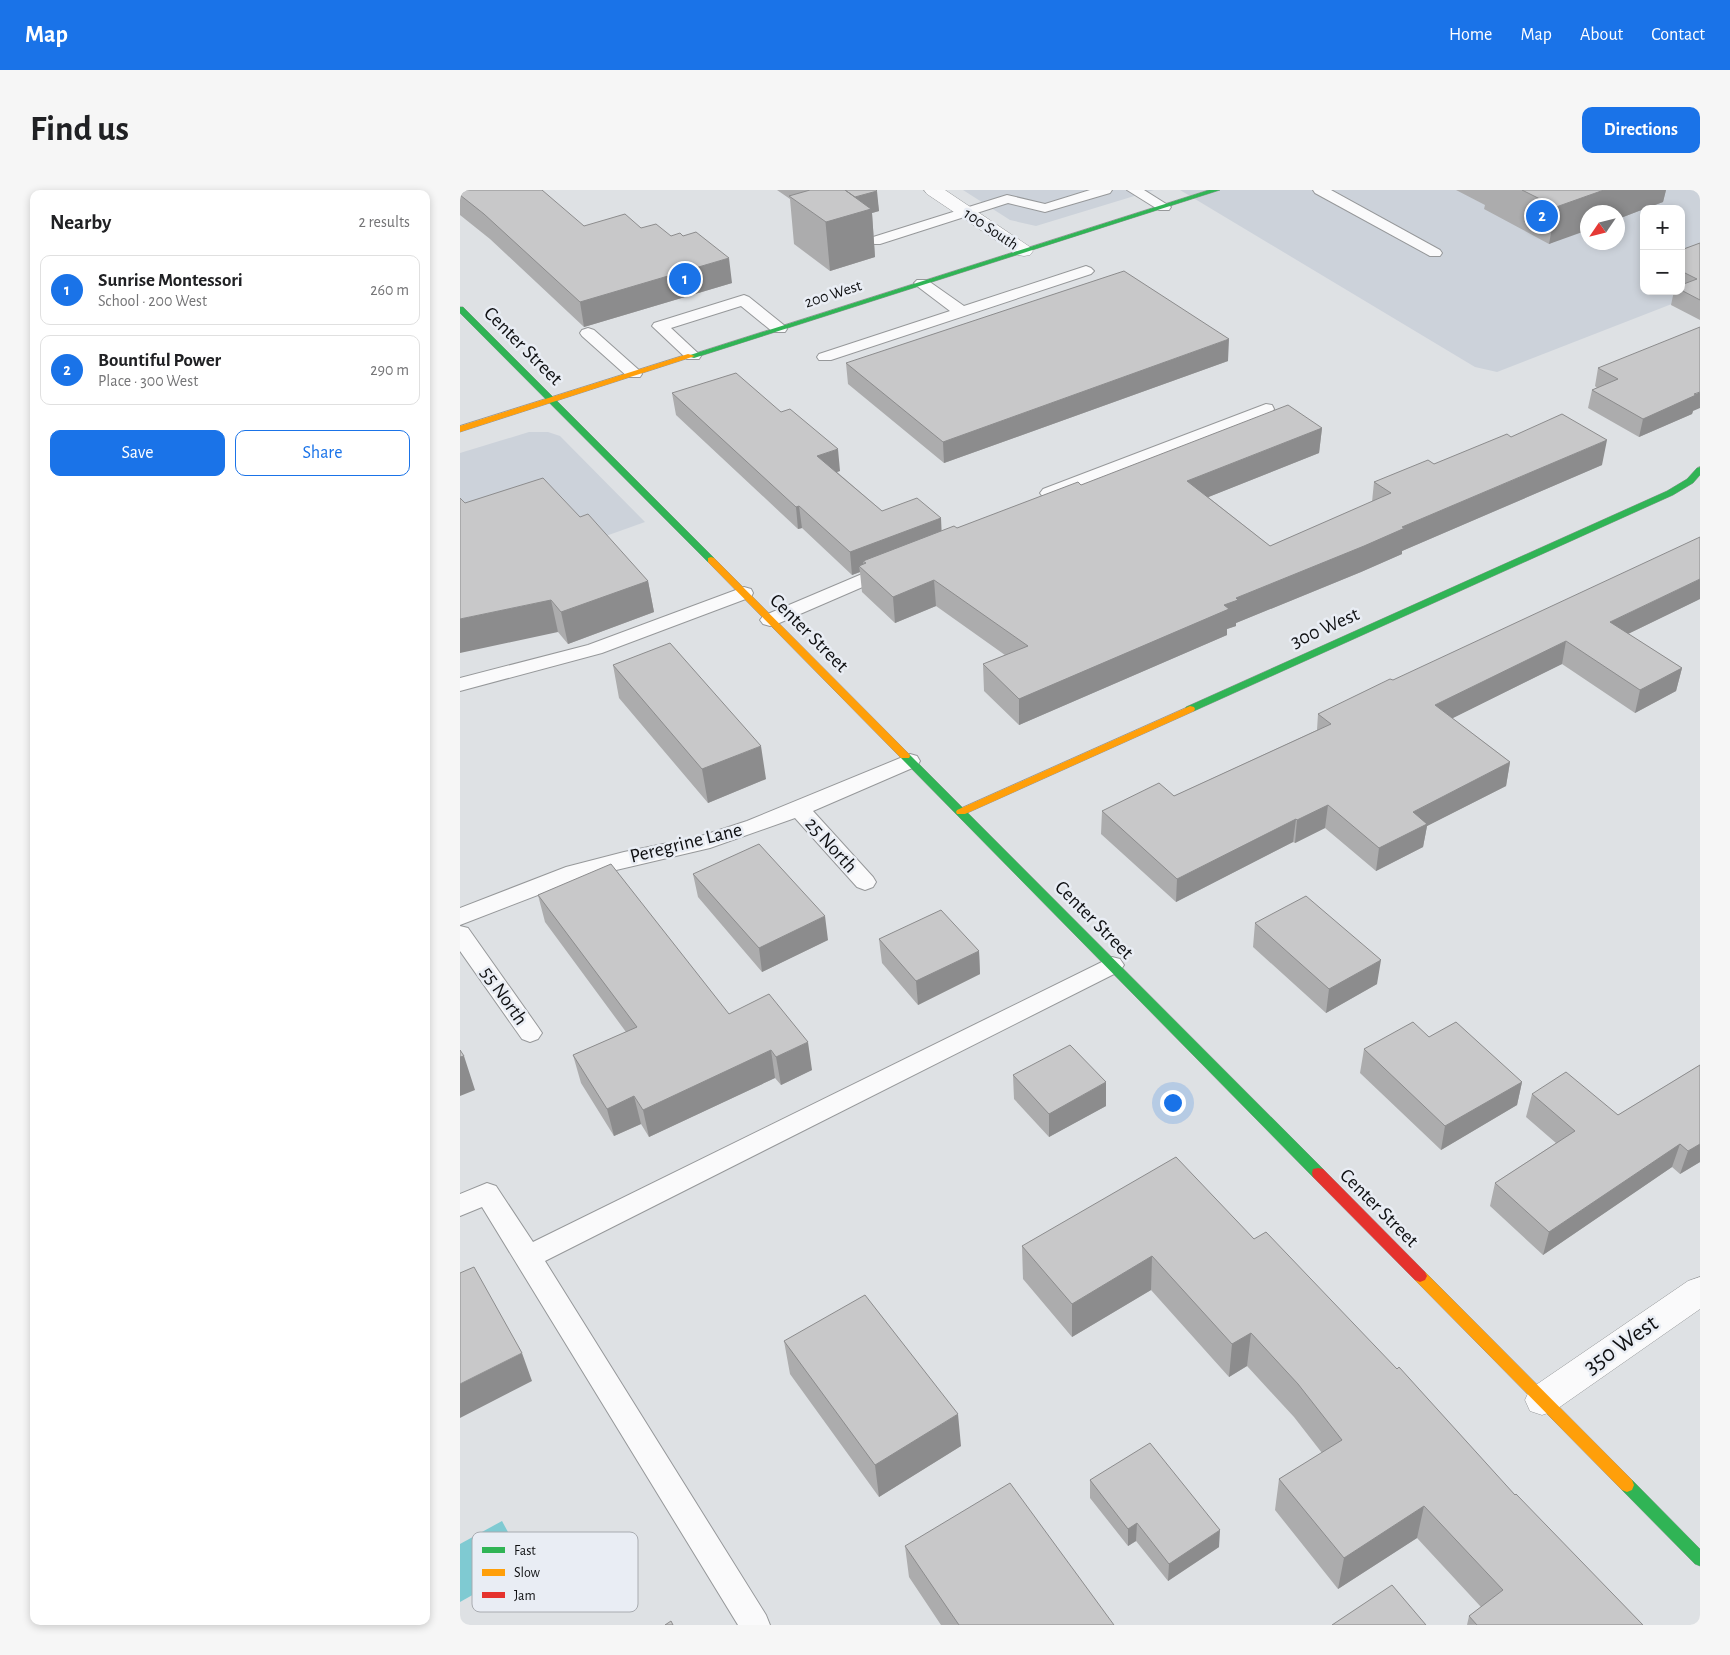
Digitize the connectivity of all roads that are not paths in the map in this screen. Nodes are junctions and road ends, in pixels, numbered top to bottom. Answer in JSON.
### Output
{"nodes":[{"id":1,"x":933,"y":190,"type":"edge"},
{"id":2,"x":992,"y":190,"type":"edge"},
{"id":3,"x":1105,"y":190,"type":"edge"},
{"id":4,"x":1134,"y":190,"type":"edge"},
{"id":5,"x":1216,"y":190,"type":"edge"},
{"id":6,"x":1330,"y":191,"type":"edge"},
{"id":7,"x":1038,"y":192,"type":"dead end"},
{"id":8,"x":1007,"y":200,"type":"junction"},
{"id":9,"x":1164,"y":207,"type":"junction"},
{"id":10,"x":967,"y":213,"type":"junction"},
{"id":11,"x":875,"y":241,"type":"dead end"},
{"id":12,"x":1024,"y":251,"type":"junction"},
{"id":13,"x":1435,"y":253,"type":"dead end"},
{"id":14,"x":1086,"y":271,"type":"dead end"},
{"id":15,"x":922,"y":283,"type":"junction"},
{"id":16,"x":460,"y":309,"type":"edge"},
{"id":17,"x":962,"y":312,"type":"junction"},
{"id":18,"x":779,"y":329,"type":"junction"},
{"id":19,"x":588,"y":333,"type":"dead end"},
{"id":20,"x":693,"y":356,"type":"junction"},
{"id":21,"x":825,"y":357,"type":"dead end"},
{"id":22,"x":634,"y":374,"type":"junction"},
{"id":23,"x":551,"y":400,"type":"junction"},
{"id":24,"x":1266,"y":408,"type":"dead end"},
{"id":25,"x":460,"y":429,"type":"edge"},
{"id":26,"x":1700,"y":471,"type":"edge"},
{"id":27,"x":1033,"y":500,"type":"edge"},
{"id":28,"x":900,"y":565,"type":"edge"},
{"id":29,"x":744,"y":593,"type":"junction"},
{"id":30,"x":770,"y":620,"type":"junction"},
{"id":31,"x":460,"y":685,"type":"edge"},
{"id":32,"x":910,"y":761,"type":"junction"},
{"id":33,"x":798,"y":808,"type":"junction"},
{"id":34,"x":960,"y":812,"type":"junction"},
{"id":35,"x":865,"y":882,"type":"dead end"},
{"id":36,"x":460,"y":917,"type":"edge"},
{"id":37,"x":460,"y":934,"type":"edge"},
{"id":38,"x":1112,"y":965,"type":"junction"},
{"id":39,"x":530,"y":1033,"type":"dead end"},
{"id":40,"x":460,"y":1206,"type":"edge"},
{"id":41,"x":528,"y":1258,"type":"junction"},
{"id":42,"x":1700,"y":1291,"type":"edge"},
{"id":43,"x":1542,"y":1400,"type":"junction"},
{"id":44,"x":1700,"y":1559,"type":"edge"},
{"id":45,"x":754,"y":1625,"type":"edge"}],
"edges":[{"from":1,"to":10,"type":"street","name":"100 South"},
{"from":2,"to":8,"type":"lane"},
{"from":3,"to":8,"type":"lane"},
{"from":4,"to":9,"type":"lane"},
{"from":5,"to":9,"type":"street","name":"200 West"},
{"from":6,"to":13,"type":"lane"},
{"from":7,"to":8,"type":"lane"},
{"from":8,"to":10,"type":"lane"},
{"from":9,"to":12,"type":"street","name":"200 West"},
{"from":10,"to":11,"type":"lane"},
{"from":10,"to":12,"type":"street","name":"100 South"},
{"from":12,"to":15,"type":"street","name":"200 West"},
{"from":14,"to":17,"type":"lane"},
{"from":15,"to":17,"type":"lane"},
{"from":15,"to":18,"type":"street","name":"200 West"},
{"from":16,"to":23,"type":"street","name":"Center Street"},
{"from":17,"to":21,"type":"lane"},
{"from":18,"to":20,"type":"street","name":"200 West"},
{"from":18,"to":20,"type":"lane"},
{"from":19,"to":22,"type":"lane"},
{"from":20,"to":22,"type":"street","name":"200 West"},
{"from":22,"to":23,"type":"street","name":"200 West"},
{"from":23,"to":25,"type":"street","name":"200 West"},
{"from":23,"to":29,"type":"street","name":"Center Street"},
{"from":24,"to":27,"type":"lane"},
{"from":26,"to":34,"type":"street","name":"300 West"},
{"from":28,"to":30,"type":"lane"},
{"from":29,"to":30,"type":"street","name":"Center Street"},
{"from":29,"to":31,"type":"lane"},
{"from":30,"to":32,"type":"street","name":"Center Street"},
{"from":32,"to":33,"type":"lane","name":"Peregrine Lane"},
{"from":32,"to":34,"type":"street","name":"Center Street"},
{"from":33,"to":35,"type":"lane","name":"25 North"},
{"from":33,"to":36,"type":"lane","name":"Peregrine Lane"},
{"from":34,"to":38,"type":"street","name":"Center Street"},
{"from":37,"to":39,"type":"lane","name":"55 North"},
{"from":38,"to":41,"type":"lane"},
{"from":38,"to":43,"type":"street","name":"Center Street"},
{"from":40,"to":41,"type":"lane"},
{"from":41,"to":45,"type":"lane"},
{"from":42,"to":43,"type":"street","name":"350 West"},
{"from":43,"to":44,"type":"street","name":"Center Street"}]}
